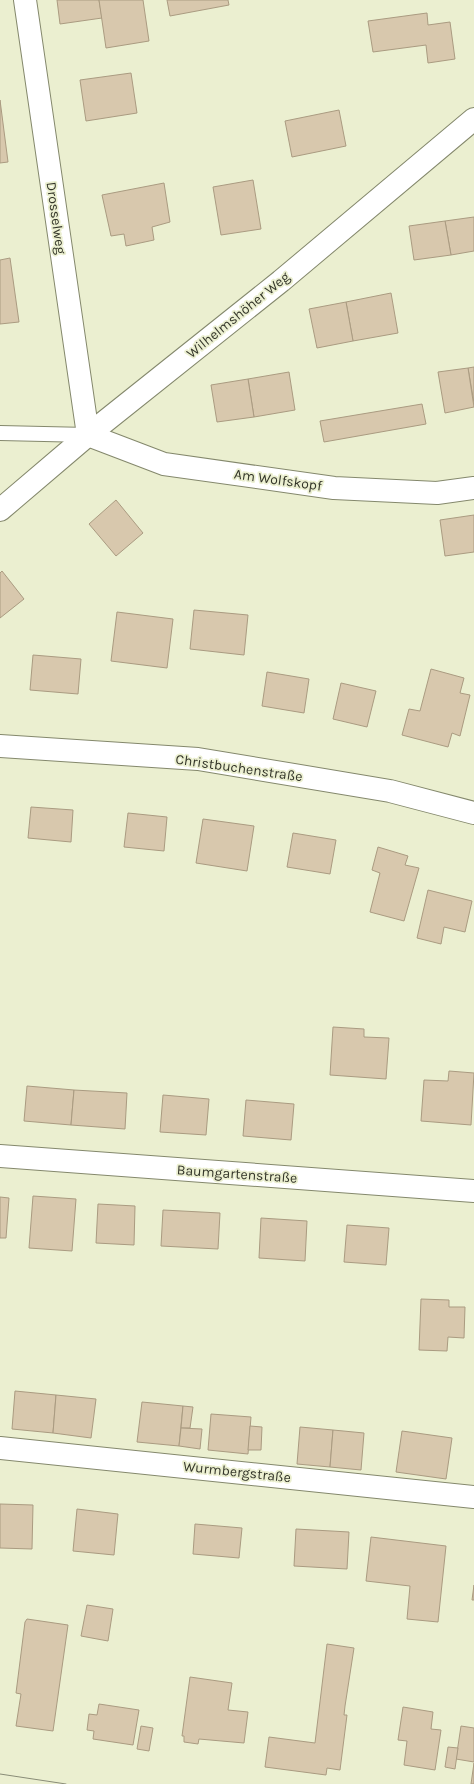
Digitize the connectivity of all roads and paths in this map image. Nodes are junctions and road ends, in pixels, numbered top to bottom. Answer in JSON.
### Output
{"nodes":[{"id":1,"x":25,"y":0,"type":"edge"},
{"id":2,"x":474,"y":119,"type":"edge"},
{"id":3,"x":0,"y":433,"type":"edge"},
{"id":4,"x":88,"y":435,"type":"junction"},
{"id":5,"x":474,"y":488,"type":"edge"},
{"id":6,"x":0,"y":510,"type":"edge"},
{"id":7,"x":0,"y":746,"type":"edge"},
{"id":8,"x":474,"y":813,"type":"edge"},
{"id":9,"x":0,"y":1156,"type":"edge"},
{"id":10,"x":474,"y":1191,"type":"edge"},
{"id":11,"x":5,"y":1449,"type":"edge"},
{"id":12,"x":474,"y":1497,"type":"edge"}],
"edges":[{"from":1,"to":4,"type":"street","name":"Drosselweg"},
{"from":2,"to":4,"type":"street","name":"Wilhelmshöher Weg"},
{"from":3,"to":4,"type":"lane"},
{"from":4,"to":5,"type":"street","name":"Am Wolfskopf"},
{"from":4,"to":6,"type":"street","name":"Wilhelmshöher Weg"},
{"from":7,"to":8,"type":"street","name":"Christbuchenstraße"},
{"from":9,"to":10,"type":"street","name":"Baumgartenstraße"},
{"from":11,"to":12,"type":"street","name":"Wurmbergstraße"}]}
